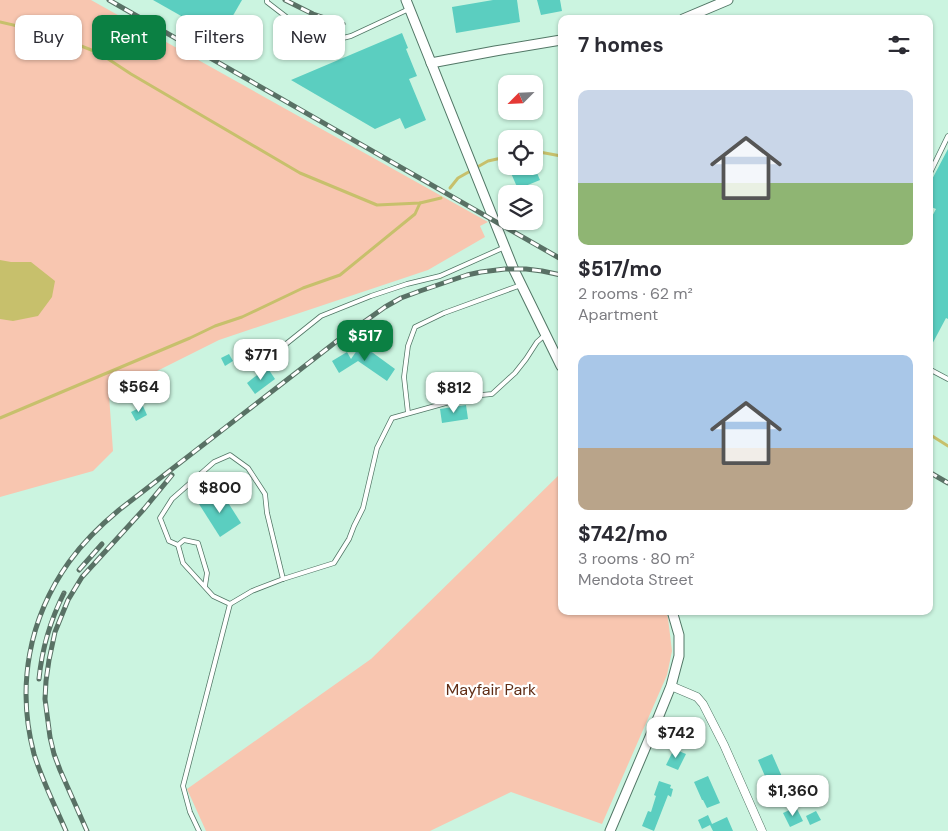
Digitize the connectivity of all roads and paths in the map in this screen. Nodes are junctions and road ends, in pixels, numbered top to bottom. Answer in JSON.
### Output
{"nodes":[{"id":1,"x":268,"y":0,"type":"edge"},
{"id":2,"x":728,"y":0,"type":"edge"},
{"id":3,"x":408,"y":4,"type":"edge"},
{"id":4,"x":692,"y":15,"type":"edge"},
{"id":5,"x":558,"y":40,"type":"edge"},
{"id":6,"x":431,"y":63,"type":"junction"},
{"id":7,"x":948,"y":136,"type":"edge"},
{"id":8,"x":933,"y":167,"type":"edge"},
{"id":9,"x":505,"y":247,"type":"junction"},
{"id":10,"x":522,"y":284,"type":"junction"},
{"id":11,"x":546,"y":334,"type":"junction"},
{"id":12,"x":266,"y":360,"type":"dead end"},
{"id":13,"x":558,"y":360,"type":"edge"},
{"id":14,"x":933,"y":371,"type":"edge"},
{"id":15,"x":948,"y":379,"type":"edge"},
{"id":16,"x":408,"y":413,"type":"junction"},
{"id":17,"x":178,"y":545,"type":"junction"},
{"id":18,"x":283,"y":579,"type":"junction"},
{"id":19,"x":205,"y":586,"type":"junction"},
{"id":20,"x":230,"y":604,"type":"junction"},
{"id":21,"x":673,"y":615,"type":"edge"},
{"id":22,"x":671,"y":686,"type":"junction"},
{"id":23,"x":199,"y":831,"type":"edge"},
{"id":24,"x":610,"y":831,"type":"edge"},
{"id":25,"x":762,"y":831,"type":"edge"}],
"edges":[{"from":1,"to":3,"type":"lane"},
{"from":2,"to":4,"type":"street"},
{"from":3,"to":6,"type":"street"},
{"from":5,"to":6,"type":"street"},
{"from":6,"to":9,"type":"street"},
{"from":7,"to":8,"type":"lane"},
{"from":9,"to":10,"type":"street"},
{"from":9,"to":12,"type":"lane"},
{"from":10,"to":11,"type":"street"},
{"from":10,"to":16,"type":"lane"},
{"from":11,"to":13,"type":"street"},
{"from":11,"to":16,"type":"lane"},
{"from":14,"to":15,"type":"lane"},
{"from":16,"to":18,"type":"lane"},
{"from":17,"to":18,"type":"lane"},
{"from":17,"to":19,"type":"lane"},
{"from":17,"to":19,"type":"lane"},
{"from":18,"to":20,"type":"lane"},
{"from":19,"to":20,"type":"lane"},
{"from":20,"to":23,"type":"lane"},
{"from":21,"to":22,"type":"street"},
{"from":22,"to":24,"type":"street"},
{"from":22,"to":25,"type":"street"}]}
